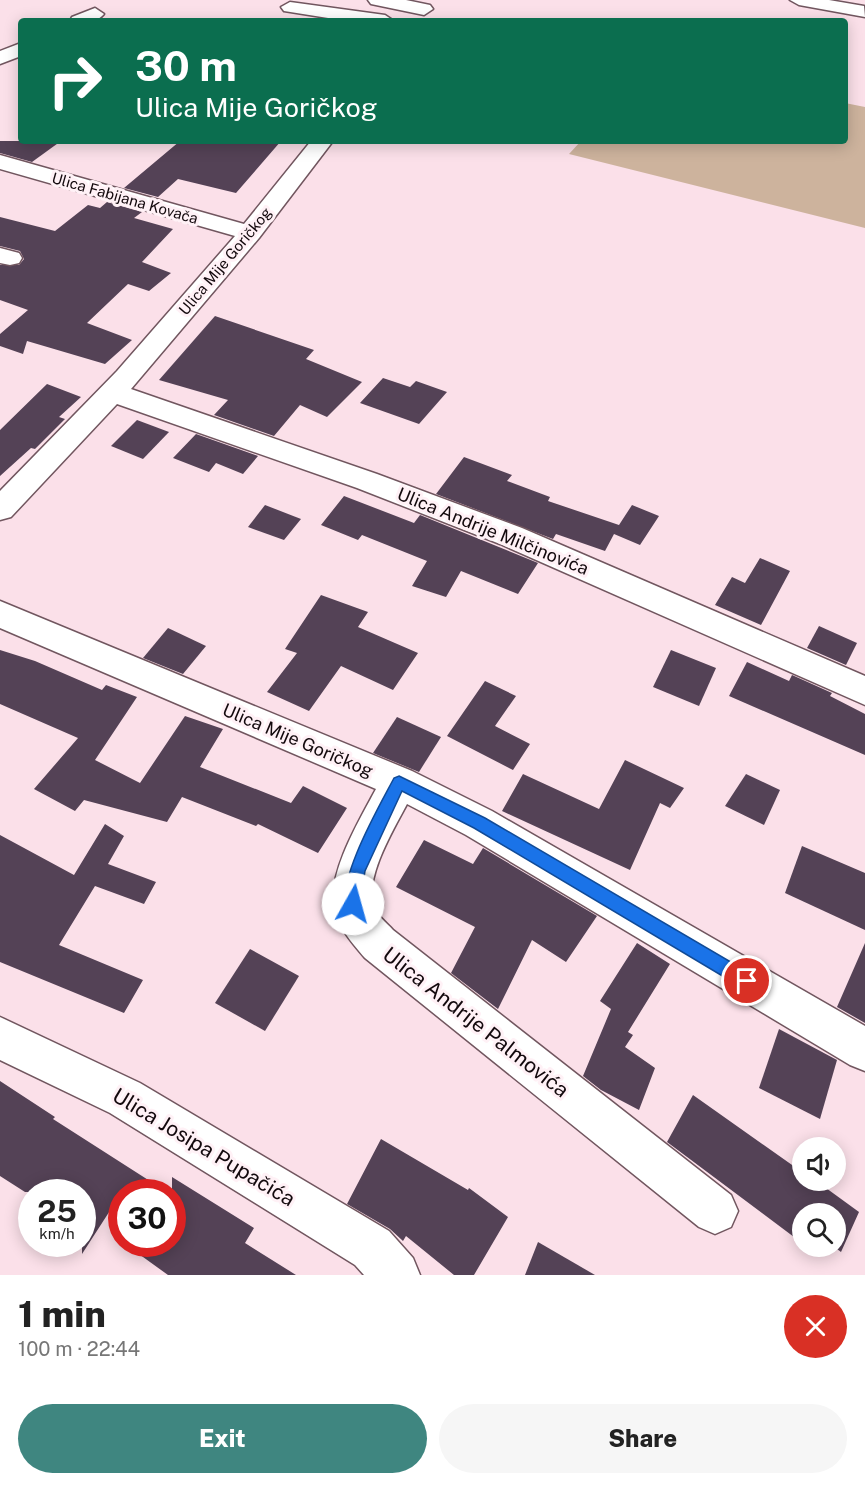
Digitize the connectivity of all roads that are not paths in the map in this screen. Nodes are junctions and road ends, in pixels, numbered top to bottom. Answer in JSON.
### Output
{"nodes":[{"id":1,"x":377,"y":0,"type":"edge"},
{"id":2,"x":799,"y":0,"type":"edge"},
{"id":3,"x":290,"y":7,"type":"dead end"},
{"id":4,"x":423,"y":10,"type":"edge"},
{"id":5,"x":864,"y":12,"type":"edge"},
{"id":6,"x":365,"y":18,"type":"edge"},
{"id":7,"x":18,"y":50,"type":"edge"},
{"id":8,"x":0,"y":58,"type":"edge"},
{"id":9,"x":320,"y":144,"type":"edge"},
{"id":10,"x":0,"y":162,"type":"edge"},
{"id":11,"x":251,"y":232,"type":"junction"},
{"id":12,"x":113,"y":393,"type":"junction"},
{"id":13,"x":0,"y":509,"type":"edge"},
{"id":14,"x":0,"y":614,"type":"edge"},
{"id":15,"x":865,"y":691,"type":"edge"},
{"id":16,"x":399,"y":782,"type":"junction"},
{"id":17,"x":0,"y":1038,"type":"edge"},
{"id":18,"x":865,"y":1050,"type":"edge"},
{"id":19,"x":715,"y":1212,"type":"dead end"},
{"id":20,"x":396,"y":1275,"type":"edge"}],
"edges":[{"from":1,"to":4,"type":"street"},
{"from":2,"to":5,"type":"street"},
{"from":3,"to":6,"type":"street"},
{"from":7,"to":8,"type":"street"},
{"from":9,"to":11,"type":"street","name":"Ulica Mije Goričkog"},
{"from":10,"to":11,"type":"street","name":"Ulica Fabijana Kovača"},
{"from":11,"to":12,"type":"street","name":"Ulica Mije Goričkog"},
{"from":12,"to":13,"type":"street","name":"Ulica Mije Goričkog"},
{"from":12,"to":15,"type":"street","name":"Ulica Andrije Milčinovića"},
{"from":14,"to":16,"type":"street","name":"Ulica Mije Goričkog"},
{"from":16,"to":18,"type":"street","name":"Ulica Mije Goričkog"},
{"from":16,"to":19,"type":"street","name":"Ulica Andrije Palmovića"},
{"from":17,"to":20,"type":"street","name":"Ulica Josipa Pupačića"}]}
